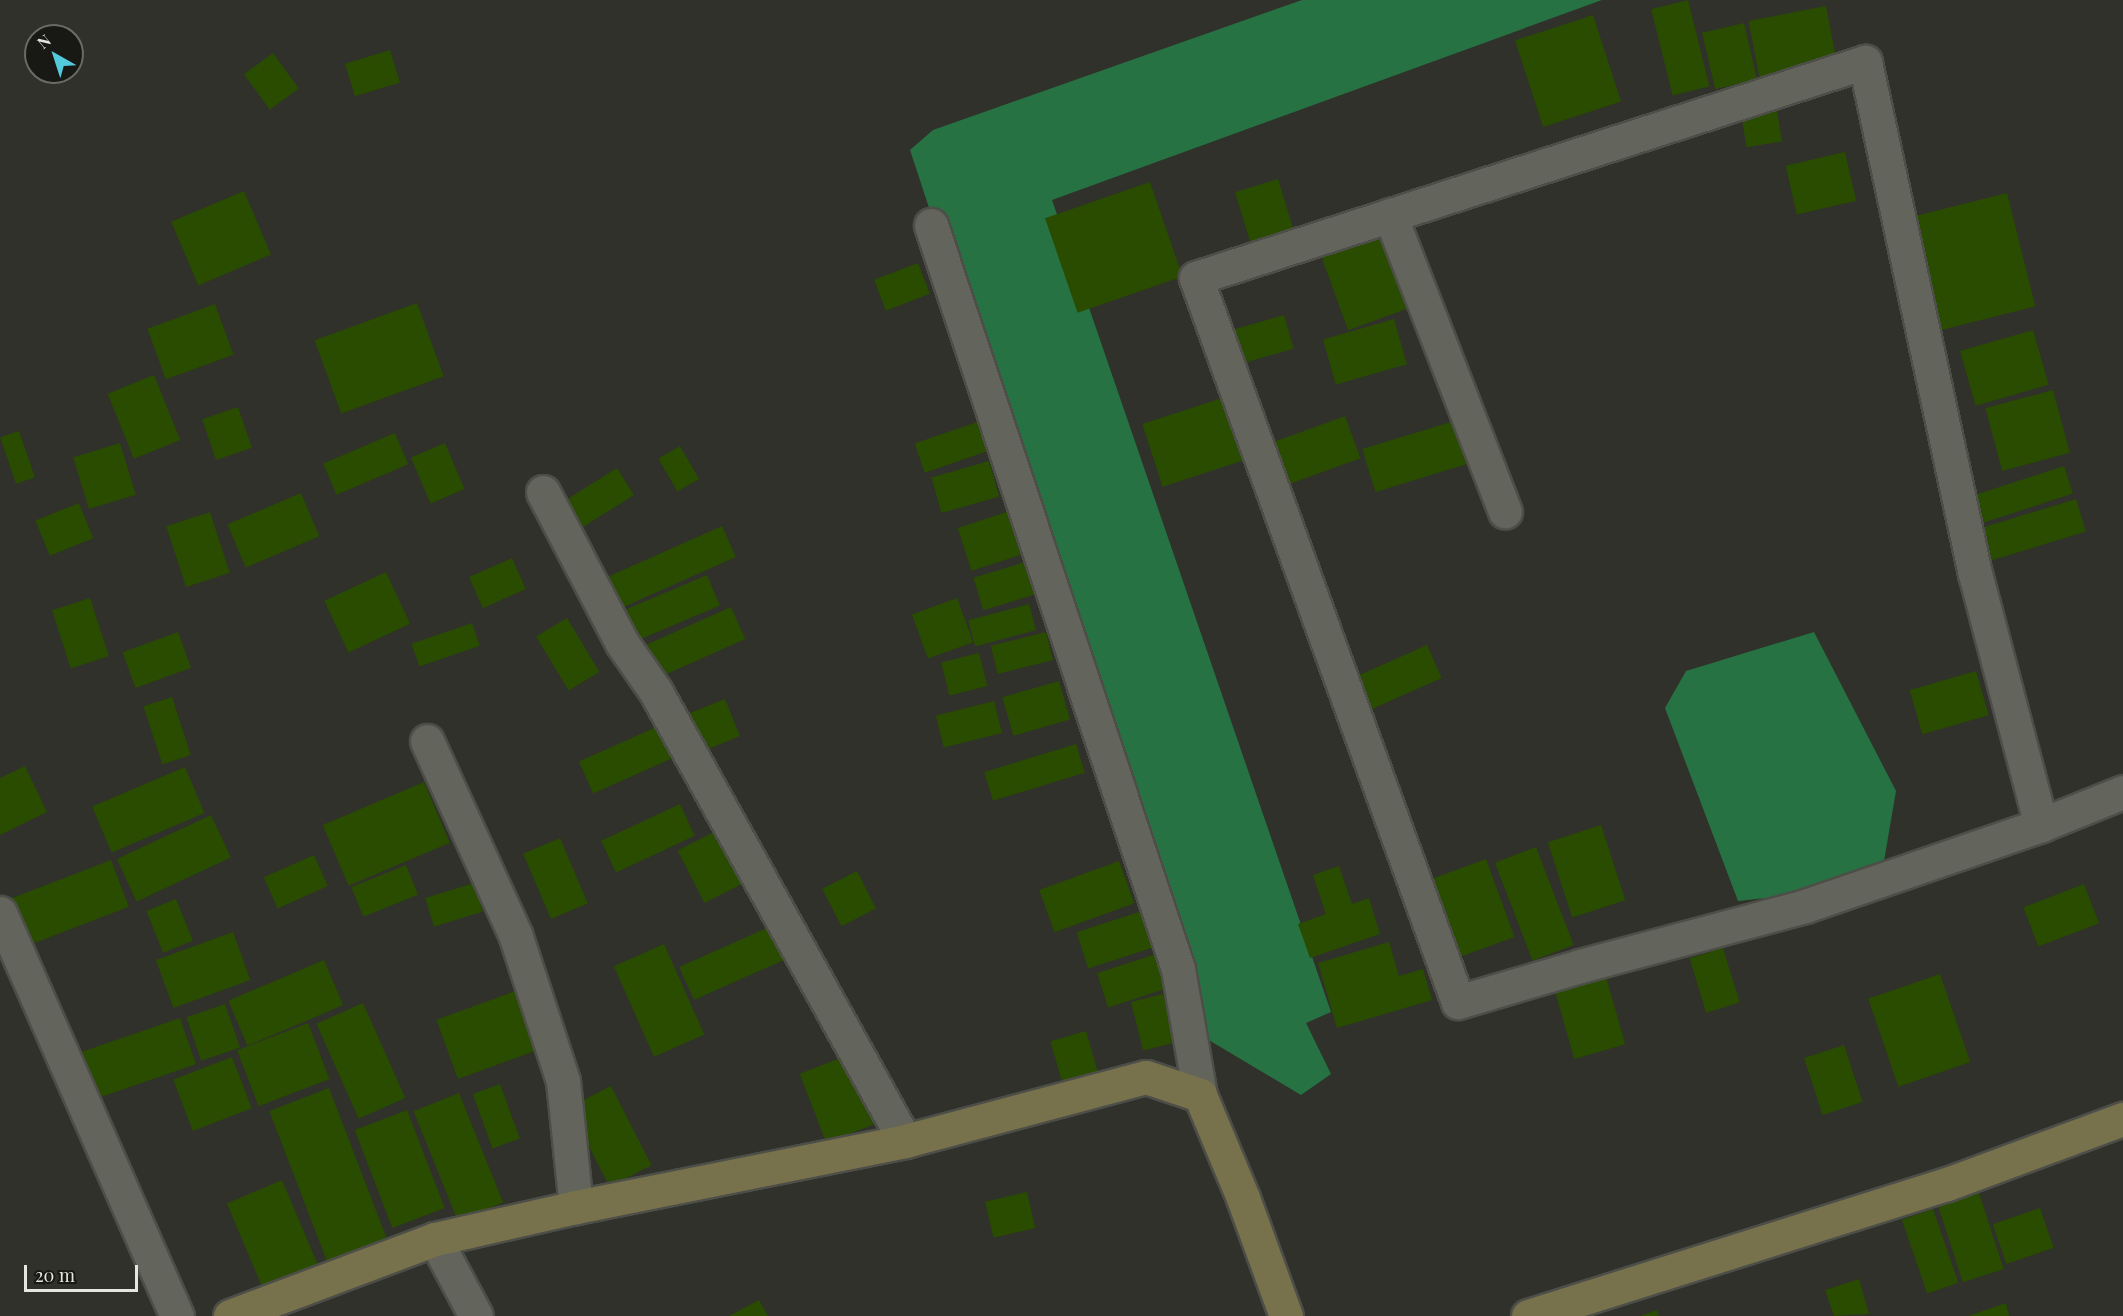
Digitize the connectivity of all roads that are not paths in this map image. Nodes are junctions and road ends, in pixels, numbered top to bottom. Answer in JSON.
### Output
{"nodes":[{"id":1,"x":1390,"y":215,"type":"junction"},
{"id":2,"x":931,"y":225,"type":"dead end"},
{"id":3,"x":543,"y":492,"type":"dead end"},
{"id":4,"x":1505,"y":511,"type":"dead end"},
{"id":5,"x":427,"y":741,"type":"dead end"},
{"id":6,"x":2123,"y":792,"type":"edge"},
{"id":7,"x":2041,"y":825,"type":"junction"},
{"id":8,"x":0,"y":913,"type":"edge"},
{"id":9,"x":1200,"y":1095,"type":"junction"},
{"id":10,"x":2123,"y":1119,"type":"edge"},
{"id":11,"x":905,"y":1142,"type":"junction"},
{"id":12,"x":576,"y":1207,"type":"junction"},
{"id":13,"x":435,"y":1239,"type":"junction"},
{"id":14,"x":1565,"y":1310,"type":"edge"},
{"id":15,"x":177,"y":1316,"type":"edge"},
{"id":16,"x":230,"y":1316,"type":"edge"},
{"id":17,"x":476,"y":1316,"type":"edge"},
{"id":18,"x":1286,"y":1316,"type":"edge"},
{"id":19,"x":1528,"y":1316,"type":"edge"}],
"edges":[{"from":1,"to":4,"type":"street"},
{"from":1,"to":7,"type":"street"},
{"from":1,"to":7,"type":"street"},
{"from":2,"to":9,"type":"street"},
{"from":3,"to":11,"type":"street"},
{"from":5,"to":12,"type":"street"},
{"from":6,"to":7,"type":"street"},
{"from":8,"to":15,"type":"street"},
{"from":9,"to":11,"type":"street"},
{"from":9,"to":18,"type":"street"},
{"from":10,"to":14,"type":"street"},
{"from":11,"to":12,"type":"street"},
{"from":12,"to":13,"type":"street"},
{"from":13,"to":16,"type":"street"},
{"from":13,"to":17,"type":"street"},
{"from":14,"to":19,"type":"street"}]}
